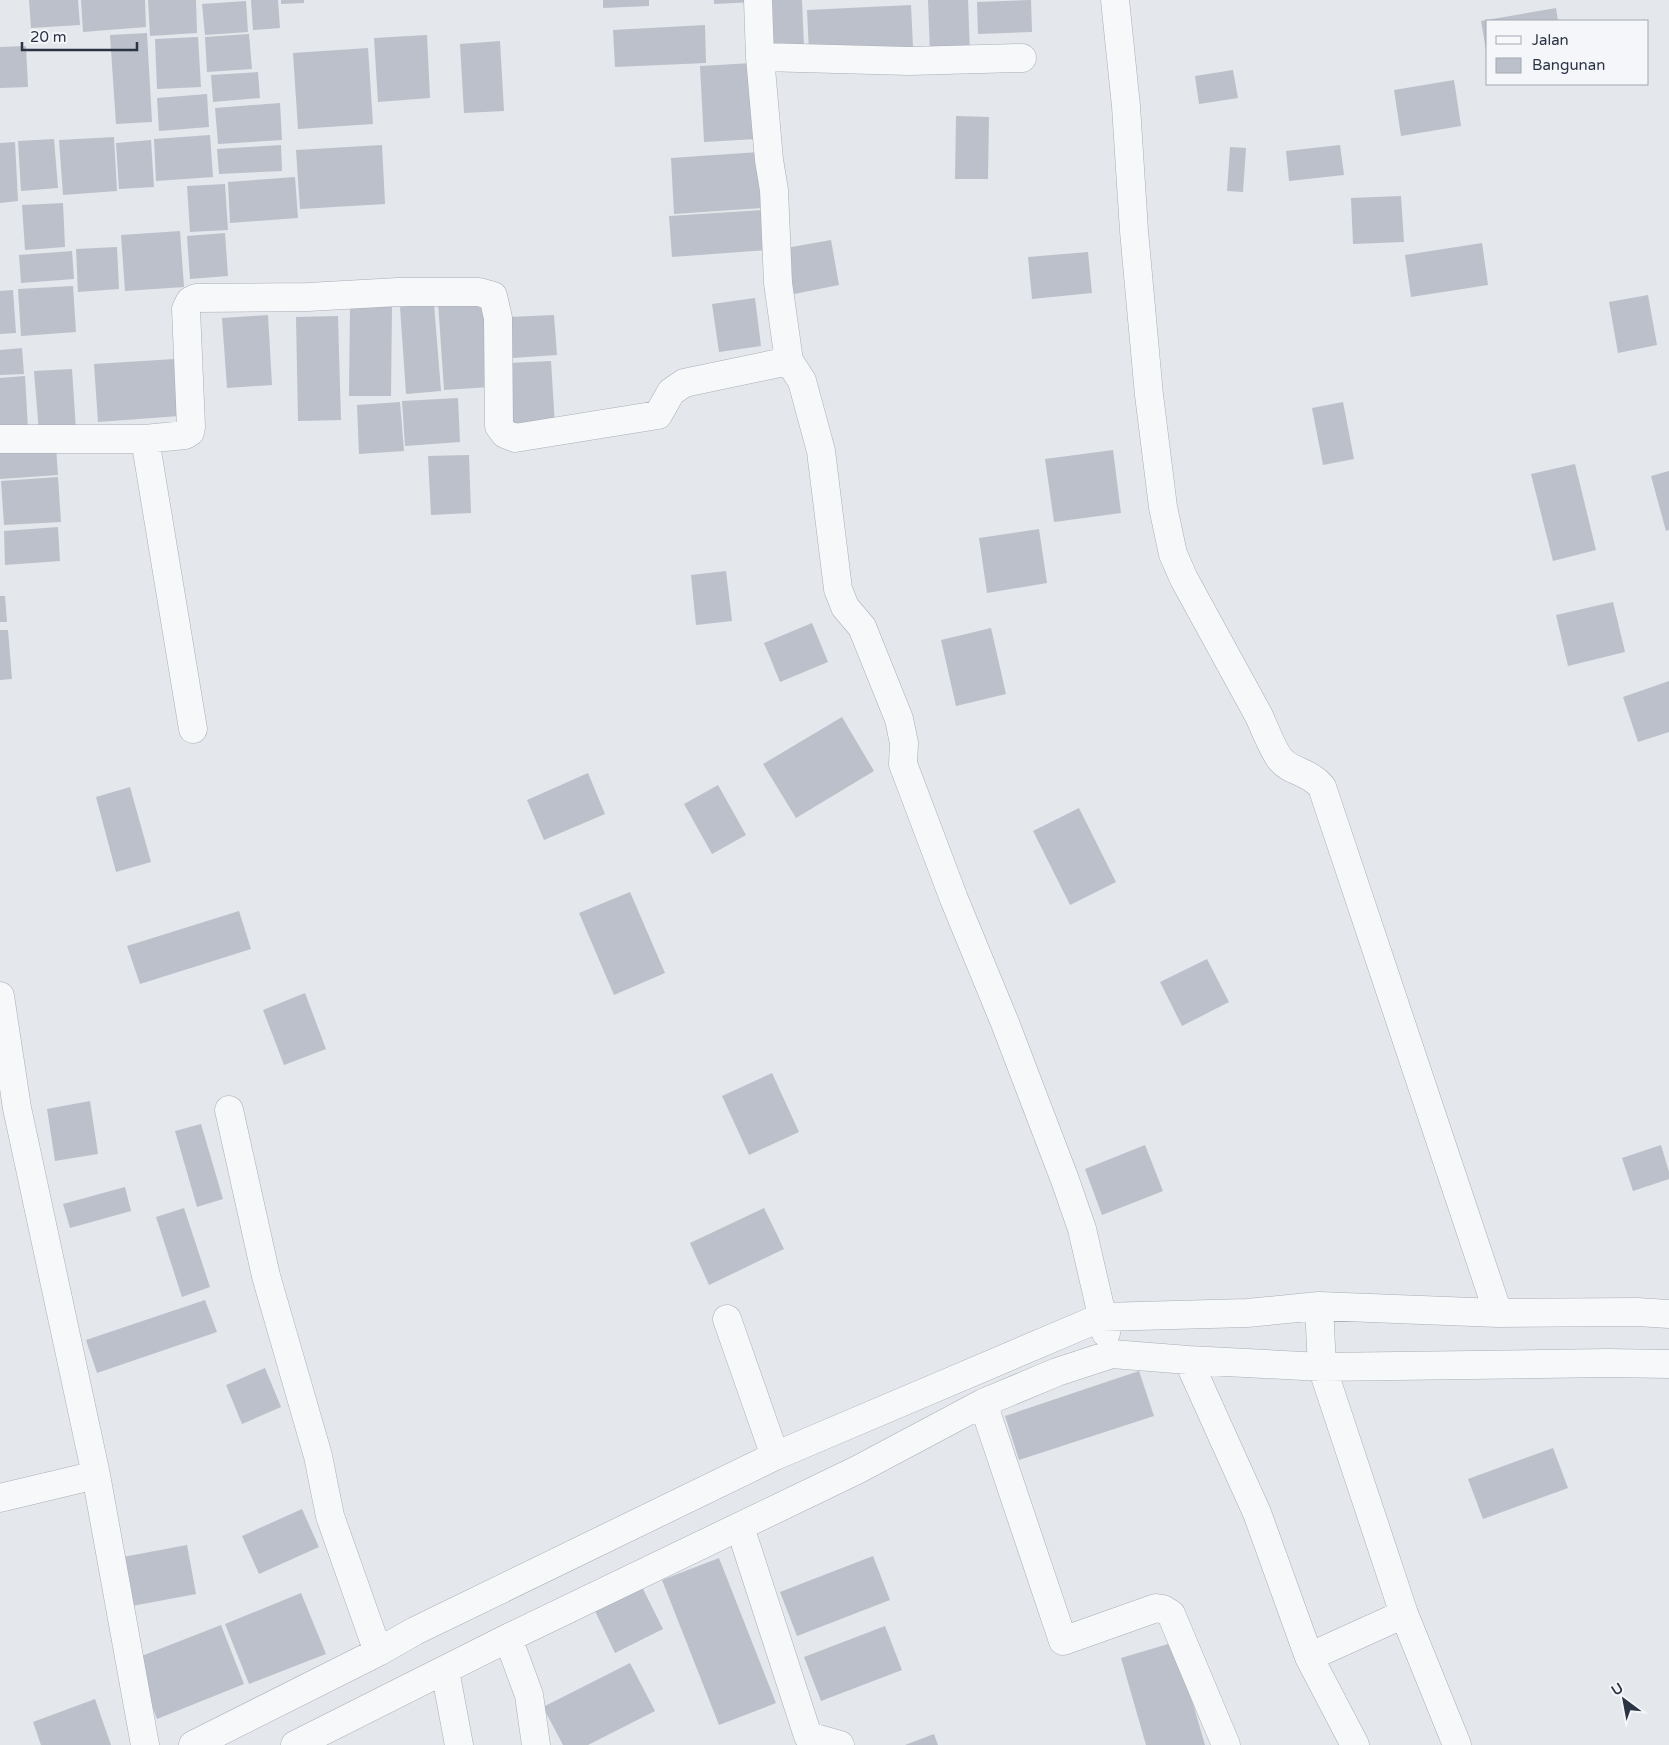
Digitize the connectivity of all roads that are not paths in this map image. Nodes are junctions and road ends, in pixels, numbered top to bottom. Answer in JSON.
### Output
{"nodes":[{"id":1,"x":758,"y":0,"type":"edge"},
{"id":2,"x":1115,"y":0,"type":"edge"},
{"id":3,"x":760,"y":57,"type":"junction"},
{"id":4,"x":1022,"y":58,"type":"dead end"},
{"id":5,"x":789,"y":361,"type":"junction"},
{"id":6,"x":0,"y":439,"type":"edge"},
{"id":7,"x":145,"y":439,"type":"junction"},
{"id":8,"x":193,"y":729,"type":"dead end"},
{"id":9,"x":0,"y":996,"type":"edge"},
{"id":10,"x":229,"y":1110,"type":"dead end"},
{"id":11,"x":1320,"y":1306,"type":"junction"},
{"id":12,"x":1498,"y":1313,"type":"junction"},
{"id":13,"x":1669,"y":1314,"type":"edge"},
{"id":14,"x":1102,"y":1317,"type":"junction"},
{"id":15,"x":727,"y":1319,"type":"dead end"},
{"id":16,"x":1112,"y":1354,"type":"junction"},
{"id":17,"x":1188,"y":1360,"type":"junction"},
{"id":18,"x":1669,"y":1364,"type":"edge"},
{"id":19,"x":1322,"y":1366,"type":"junction"},
{"id":20,"x":983,"y":1403,"type":"junction"},
{"id":21,"x":775,"y":1456,"type":"junction"},
{"id":22,"x":96,"y":1475,"type":"junction"},
{"id":23,"x":0,"y":1498,"type":"edge"},
{"id":24,"x":740,"y":1526,"type":"junction"},
{"id":25,"x":1404,"y":1614,"type":"junction"},
{"id":26,"x":508,"y":1638,"type":"junction"},
{"id":27,"x":378,"y":1652,"type":"junction"},
{"id":28,"x":1309,"y":1657,"type":"junction"},
{"id":29,"x":445,"y":1670,"type":"junction"},
{"id":30,"x":145,"y":1745,"type":"edge"},
{"id":31,"x":193,"y":1745,"type":"edge"},
{"id":32,"x":295,"y":1745,"type":"edge"},
{"id":33,"x":459,"y":1745,"type":"edge"},
{"id":34,"x":536,"y":1745,"type":"edge"},
{"id":35,"x":840,"y":1745,"type":"edge"},
{"id":36,"x":1226,"y":1745,"type":"edge"},
{"id":37,"x":1355,"y":1745,"type":"edge"},
{"id":38,"x":1457,"y":1745,"type":"edge"}],
"edges":[{"from":1,"to":3,"type":"street"},
{"from":2,"to":12,"type":"street"},
{"from":3,"to":4,"type":"street"},
{"from":3,"to":5,"type":"street"},
{"from":5,"to":7,"type":"street"},
{"from":5,"to":14,"type":"street"},
{"from":6,"to":7,"type":"street"},
{"from":7,"to":8,"type":"street"},
{"from":9,"to":22,"type":"street"},
{"from":10,"to":27,"type":"street"},
{"from":11,"to":12,"type":"street"},
{"from":11,"to":14,"type":"street"},
{"from":11,"to":19,"type":"street"},
{"from":12,"to":13,"type":"street"},
{"from":14,"to":16,"type":"street"},
{"from":14,"to":21,"type":"street"},
{"from":15,"to":21,"type":"street"},
{"from":16,"to":17,"type":"street"},
{"from":16,"to":20,"type":"street"},
{"from":17,"to":19,"type":"street"},
{"from":17,"to":28,"type":"street"},
{"from":18,"to":19,"type":"street"},
{"from":19,"to":25,"type":"street"},
{"from":20,"to":24,"type":"street"},
{"from":20,"to":36,"type":"street"},
{"from":21,"to":27,"type":"street"},
{"from":22,"to":23,"type":"street"},
{"from":22,"to":30,"type":"street"},
{"from":24,"to":26,"type":"street"},
{"from":24,"to":35,"type":"street"},
{"from":25,"to":28,"type":"street"},
{"from":25,"to":38,"type":"street"},
{"from":26,"to":29,"type":"street"},
{"from":26,"to":34,"type":"street"},
{"from":27,"to":31,"type":"street"},
{"from":28,"to":37,"type":"street"},
{"from":29,"to":32,"type":"street"},
{"from":29,"to":33,"type":"street"}]}
